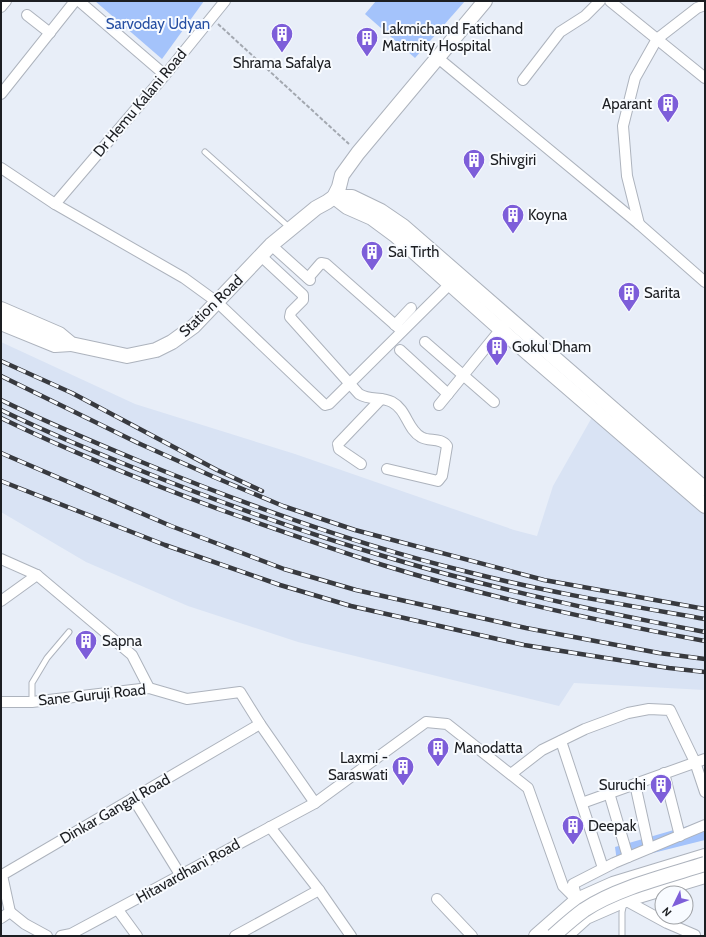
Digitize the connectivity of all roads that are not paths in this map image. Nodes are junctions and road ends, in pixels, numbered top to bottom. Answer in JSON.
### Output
{"nodes":[{"id":1,"x":6,"y":1,"type":"edge"},
{"id":2,"x":75,"y":1,"type":"edge"},
{"id":3,"x":79,"y":1,"type":"edge"},
{"id":4,"x":225,"y":1,"type":"edge"},
{"id":5,"x":486,"y":1,"type":"edge"},
{"id":6,"x":600,"y":1,"type":"edge"},
{"id":7,"x":610,"y":1,"type":"edge"},
{"id":8,"x":705,"y":5,"type":"edge"},
{"id":9,"x":1,"y":6,"type":"edge"},
{"id":10,"x":28,"y":15,"type":"dead end"},
{"id":11,"x":50,"y":33,"type":"junction"},
{"id":12,"x":657,"y":39,"type":"junction"},
{"id":13,"x":438,"y":58,"type":"junction"},
{"id":14,"x":164,"y":75,"type":"junction"},
{"id":15,"x":705,"y":78,"type":"edge"},
{"id":16,"x":523,"y":80,"type":"dead end"},
{"id":17,"x":1,"y":94,"type":"edge"},
{"id":18,"x":205,"y":152,"type":"dead end"},
{"id":19,"x":1,"y":168,"type":"edge"},
{"id":20,"x":334,"y":197,"type":"junction"},
{"id":21,"x":55,"y":204,"type":"junction"},
{"id":22,"x":639,"y":224,"type":"junction"},
{"id":23,"x":291,"y":229,"type":"junction"},
{"id":24,"x":271,"y":245,"type":"junction"},
{"id":25,"x":261,"y":256,"type":"junction"},
{"id":26,"x":454,"y":279,"type":"junction"},
{"id":27,"x":705,"y":282,"type":"edge"},
{"id":28,"x":218,"y":302,"type":"junction"},
{"id":29,"x":411,"y":308,"type":"dead end"},
{"id":30,"x":1,"y":309,"type":"edge"},
{"id":31,"x":1,"y":323,"type":"edge"},
{"id":32,"x":506,"y":324,"type":"junction"},
{"id":33,"x":399,"y":328,"type":"junction"},
{"id":34,"x":425,"y":342,"type":"dead end"},
{"id":35,"x":70,"y":344,"type":"junction"},
{"id":36,"x":400,"y":350,"type":"dead end"},
{"id":37,"x":464,"y":375,"type":"junction"},
{"id":38,"x":350,"y":383,"type":"junction"},
{"id":39,"x":448,"y":394,"type":"junction"},
{"id":40,"x":381,"y":399,"type":"junction"},
{"id":41,"x":494,"y":402,"type":"dead end"},
{"id":42,"x":439,"y":405,"type":"dead end"},
{"id":43,"x":654,"y":454,"type":"junction"},
{"id":44,"x":361,"y":464,"type":"dead end"},
{"id":45,"x":387,"y":469,"type":"dead end"},
{"id":46,"x":705,"y":489,"type":"edge"},
{"id":47,"x":705,"y":506,"type":"edge"},
{"id":48,"x":1,"y":559,"type":"edge"},
{"id":49,"x":38,"y":575,"type":"junction"},
{"id":50,"x":1,"y":601,"type":"edge"},
{"id":51,"x":69,"y":632,"type":"dead end"},
{"id":52,"x":149,"y":688,"type":"junction"},
{"id":53,"x":1,"y":702,"type":"edge"},
{"id":54,"x":32,"y":702,"type":"junction"},
{"id":55,"x":260,"y":724,"type":"junction"},
{"id":56,"x":561,"y":741,"type":"junction"},
{"id":57,"x":700,"y":760,"type":"edge"},
{"id":58,"x":664,"y":773,"type":"junction"},
{"id":59,"x":511,"y":774,"type":"junction"},
{"id":60,"x":634,"y":784,"type":"junction"},
{"id":61,"x":705,"y":792,"type":"edge"},
{"id":62,"x":609,"y":793,"type":"junction"},
{"id":63,"x":133,"y":798,"type":"junction"},
{"id":64,"x":315,"y":803,"type":"junction"},
{"id":65,"x":582,"y":803,"type":"junction"},
{"id":66,"x":705,"y":825,"type":"edge"},
{"id":67,"x":270,"y":827,"type":"junction"},
{"id":68,"x":680,"y":836,"type":"junction"},
{"id":69,"x":649,"y":848,"type":"junction"},
{"id":70,"x":705,"y":856,"type":"edge"},
{"id":71,"x":628,"y":857,"type":"junction"},
{"id":72,"x":705,"y":864,"type":"edge"},
{"id":73,"x":603,"y":868,"type":"junction"},
{"id":74,"x":181,"y":876,"type":"junction"},
{"id":75,"x":705,"y":876,"type":"edge"},
{"id":76,"x":319,"y":890,"type":"junction"},
{"id":77,"x":437,"y":899,"type":"dead end"},
{"id":78,"x":577,"y":900,"type":"junction"},
{"id":79,"x":625,"y":900,"type":"junction"},
{"id":80,"x":118,"y":910,"type":"junction"},
{"id":81,"x":10,"y":912,"type":"junction"},
{"id":82,"x":586,"y":917,"type":"junction"},
{"id":83,"x":1,"y":918,"type":"edge"},
{"id":84,"x":47,"y":936,"type":"edge"},
{"id":85,"x":61,"y":936,"type":"edge"},
{"id":86,"x":136,"y":936,"type":"edge"},
{"id":87,"x":235,"y":936,"type":"edge"},
{"id":88,"x":351,"y":936,"type":"edge"},
{"id":89,"x":472,"y":936,"type":"edge"},
{"id":90,"x":536,"y":936,"type":"edge"},
{"id":91,"x":553,"y":936,"type":"edge"},
{"id":92,"x":565,"y":936,"type":"edge"},
{"id":93,"x":622,"y":936,"type":"edge"},
{"id":94,"x":695,"y":936,"type":"edge"}],
"edges":[{"from":1,"to":9,"type":"street"},
{"from":2,"to":11,"type":"street"},
{"from":3,"to":14,"type":"street"},
{"from":4,"to":14,"type":"street","name":"Dr Hemu Kalani Road"},
{"from":5,"to":13,"type":"main road"},
{"from":6,"to":16,"type":"street"},
{"from":7,"to":12,"type":"street"},
{"from":8,"to":12,"type":"street"},
{"from":10,"to":11,"type":"street"},
{"from":11,"to":17,"type":"street"},
{"from":12,"to":15,"type":"street"},
{"from":12,"to":22,"type":"street"},
{"from":13,"to":20,"type":"main road"},
{"from":13,"to":22,"type":"street"},
{"from":14,"to":21,"type":"street","name":"Dr Hemu Kalani Road"},
{"from":18,"to":23,"type":"lane"},
{"from":19,"to":21,"type":"street"},
{"from":20,"to":23,"type":"main road","name":"Station Road"},
{"from":20,"to":26,"type":"main road"},
{"from":21,"to":28,"type":"street"},
{"from":22,"to":27,"type":"street"},
{"from":23,"to":24,"type":"main road","name":"Station Road"},
{"from":24,"to":25,"type":"main road","name":"Station Road"},
{"from":24,"to":33,"type":"street"},
{"from":25,"to":28,"type":"main road","name":"Station Road"},
{"from":25,"to":38,"type":"street"},
{"from":26,"to":32,"type":"main road"},
{"from":26,"to":33,"type":"street"},
{"from":28,"to":35,"type":"main road","name":"Station Road"},
{"from":28,"to":38,"type":"street"},
{"from":29,"to":33,"type":"street"},
{"from":30,"to":35,"type":"main road","name":"Station Road"},
{"from":31,"to":35,"type":"main road"},
{"from":32,"to":37,"type":"street"},
{"from":32,"to":43,"type":"main road"},
{"from":33,"to":38,"type":"street"},
{"from":34,"to":37,"type":"street"},
{"from":36,"to":39,"type":"street"},
{"from":37,"to":39,"type":"street"},
{"from":37,"to":41,"type":"street"},
{"from":38,"to":40,"type":"street"},
{"from":39,"to":42,"type":"street"},
{"from":40,"to":44,"type":"street"},
{"from":40,"to":45,"type":"street"},
{"from":43,"to":46,"type":"main road"},
{"from":43,"to":47,"type":"main road"},
{"from":48,"to":49,"type":"street"},
{"from":49,"to":50,"type":"street"},
{"from":49,"to":52,"type":"street"},
{"from":51,"to":54,"type":"lane"},
{"from":52,"to":54,"type":"street","name":"Sane Guruji Road"},
{"from":52,"to":55,"type":"street","name":"Sane Guruji Road"},
{"from":53,"to":54,"type":"street","name":"Sane Guruji Road"},
{"from":55,"to":63,"type":"street","name":"Dinkar Gangal Road"},
{"from":55,"to":64,"type":"street","name":"Sane Guruji Road"},
{"from":56,"to":57,"type":"street"},
{"from":56,"to":59,"type":"street"},
{"from":56,"to":65,"type":"street"},
{"from":57,"to":58,"type":"street"},
{"from":57,"to":61,"type":"street"},
{"from":58,"to":60,"type":"street"},
{"from":58,"to":68,"type":"street"},
{"from":59,"to":64,"type":"street","name":"Hitavardhani Road"},
{"from":59,"to":78,"type":"street","name":"Hitavardhani Road"},
{"from":60,"to":62,"type":"street"},
{"from":60,"to":69,"type":"street"},
{"from":62,"to":65,"type":"street"},
{"from":62,"to":71,"type":"street"},
{"from":63,"to":74,"type":"street"},
{"from":63,"to":81,"type":"street","name":"Dinkar Gangal Road"},
{"from":64,"to":67,"type":"street","name":"Hitavardhani Road"},
{"from":65,"to":73,"type":"street"},
{"from":66,"to":68,"type":"street"},
{"from":67,"to":74,"type":"street","name":"Hitavardhani Road"},
{"from":67,"to":76,"type":"street"},
{"from":68,"to":69,"type":"street"},
{"from":69,"to":71,"type":"street"},
{"from":70,"to":78,"type":"main road"},
{"from":71,"to":73,"type":"street"},
{"from":72,"to":91,"type":"main road","bridge":true},
{"from":73,"to":78,"type":"street"},
{"from":74,"to":80,"type":"street","name":"Hitavardhani Road"},
{"from":75,"to":79,"type":"main road"},
{"from":76,"to":87,"type":"street"},
{"from":76,"to":88,"type":"street"},
{"from":77,"to":89,"type":"street"},
{"from":78,"to":82,"type":"street"},
{"from":78,"to":90,"type":"main road"},
{"from":79,"to":82,"type":"main road"},
{"from":79,"to":93,"type":"lane"},
{"from":79,"to":94,"type":"street"},
{"from":80,"to":85,"type":"street","name":"Hitavardhani Road"},
{"from":80,"to":86,"type":"street"},
{"from":81,"to":83,"type":"street"},
{"from":81,"to":84,"type":"street"},
{"from":82,"to":92,"type":"main road"}]}
